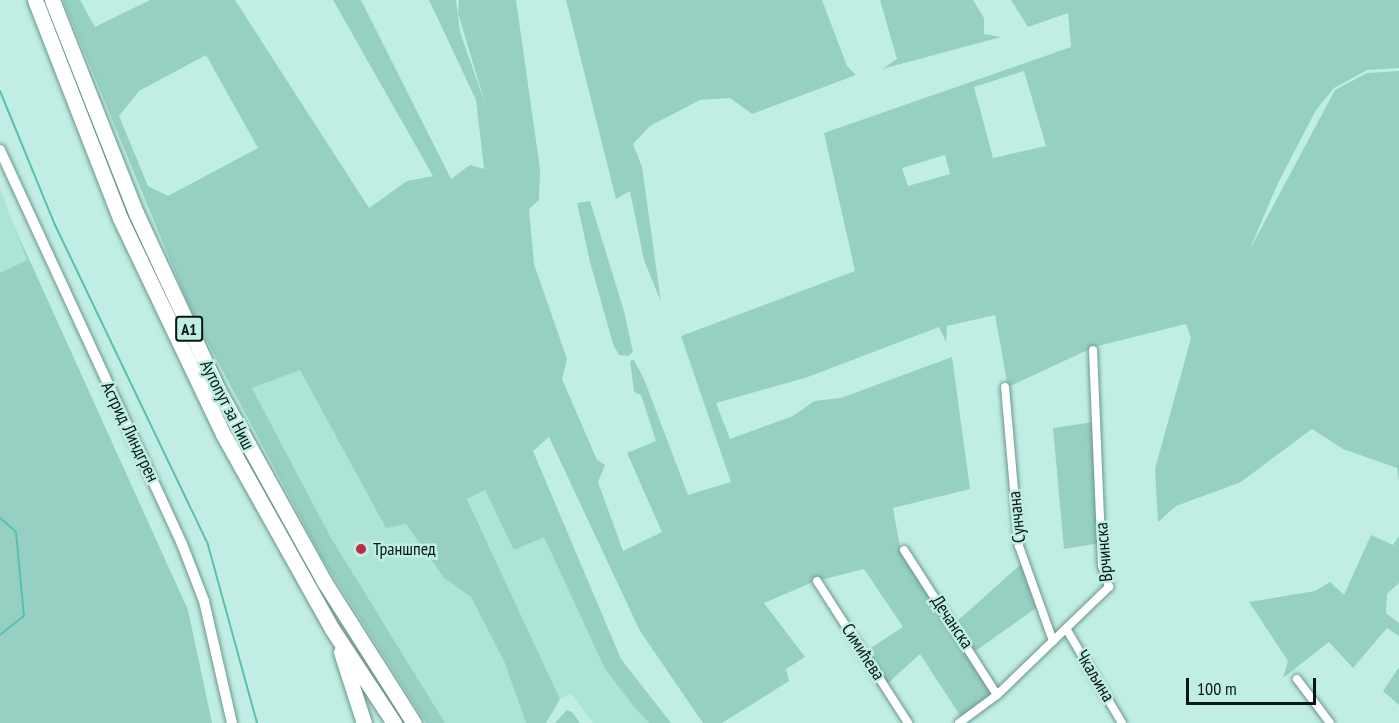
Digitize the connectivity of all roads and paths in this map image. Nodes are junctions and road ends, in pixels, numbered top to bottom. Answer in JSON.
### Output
{"nodes":[{"id":1,"x":35,"y":0,"type":"edge"},
{"id":2,"x":52,"y":0,"type":"edge"},
{"id":3,"x":0,"y":150,"type":"edge"},
{"id":4,"x":1093,"y":350,"type":"dead end"},
{"id":5,"x":1005,"y":387,"type":"dead end"},
{"id":6,"x":904,"y":550,"type":"dead end"},
{"id":7,"x":817,"y":581,"type":"dead end"},
{"id":8,"x":332,"y":629,"type":"junction"},
{"id":9,"x":1067,"y":630,"type":"junction"},
{"id":10,"x":1053,"y":641,"type":"junction"},
{"id":11,"x":1296,"y":679,"type":"dead end"},
{"id":12,"x":997,"y":694,"type":"junction"},
{"id":13,"x":232,"y":723,"type":"edge"},
{"id":14,"x":364,"y":723,"type":"edge"},
{"id":15,"x":394,"y":723,"type":"edge"},
{"id":16,"x":414,"y":723,"type":"edge"},
{"id":17,"x":908,"y":723,"type":"edge"},
{"id":18,"x":958,"y":723,"type":"edge"},
{"id":19,"x":1122,"y":723,"type":"edge"},
{"id":20,"x":1330,"y":723,"type":"edge"}],
"edges":[{"from":1,"to":8,"type":"highway","name":"Аутопут за Ниш","number":"A1"},
{"from":2,"to":16,"type":"highway","name":"Аутопут за Ниш","number":"A1"},
{"from":3,"to":13,"type":"street","name":"Астрид Линдгрен"},
{"from":4,"to":9,"type":"street","name":"Врчинска"},
{"from":5,"to":10,"type":"street","name":"Сунчана"},
{"from":6,"to":12,"type":"street","name":"Дечанска"},
{"from":7,"to":17,"type":"street","name":"Симићева"},
{"from":8,"to":14,"type":"highway"},
{"from":8,"to":15,"type":"highway","name":"Аутопут за Ниш","number":"A1"},
{"from":9,"to":10,"type":"street","name":"Врчинска"},
{"from":9,"to":19,"type":"street","name":"Чкаљина"},
{"from":10,"to":12,"type":"street","name":"Врчинска"},
{"from":11,"to":20,"type":"street"},
{"from":12,"to":18,"type":"street","name":"Врчинска"}]}
